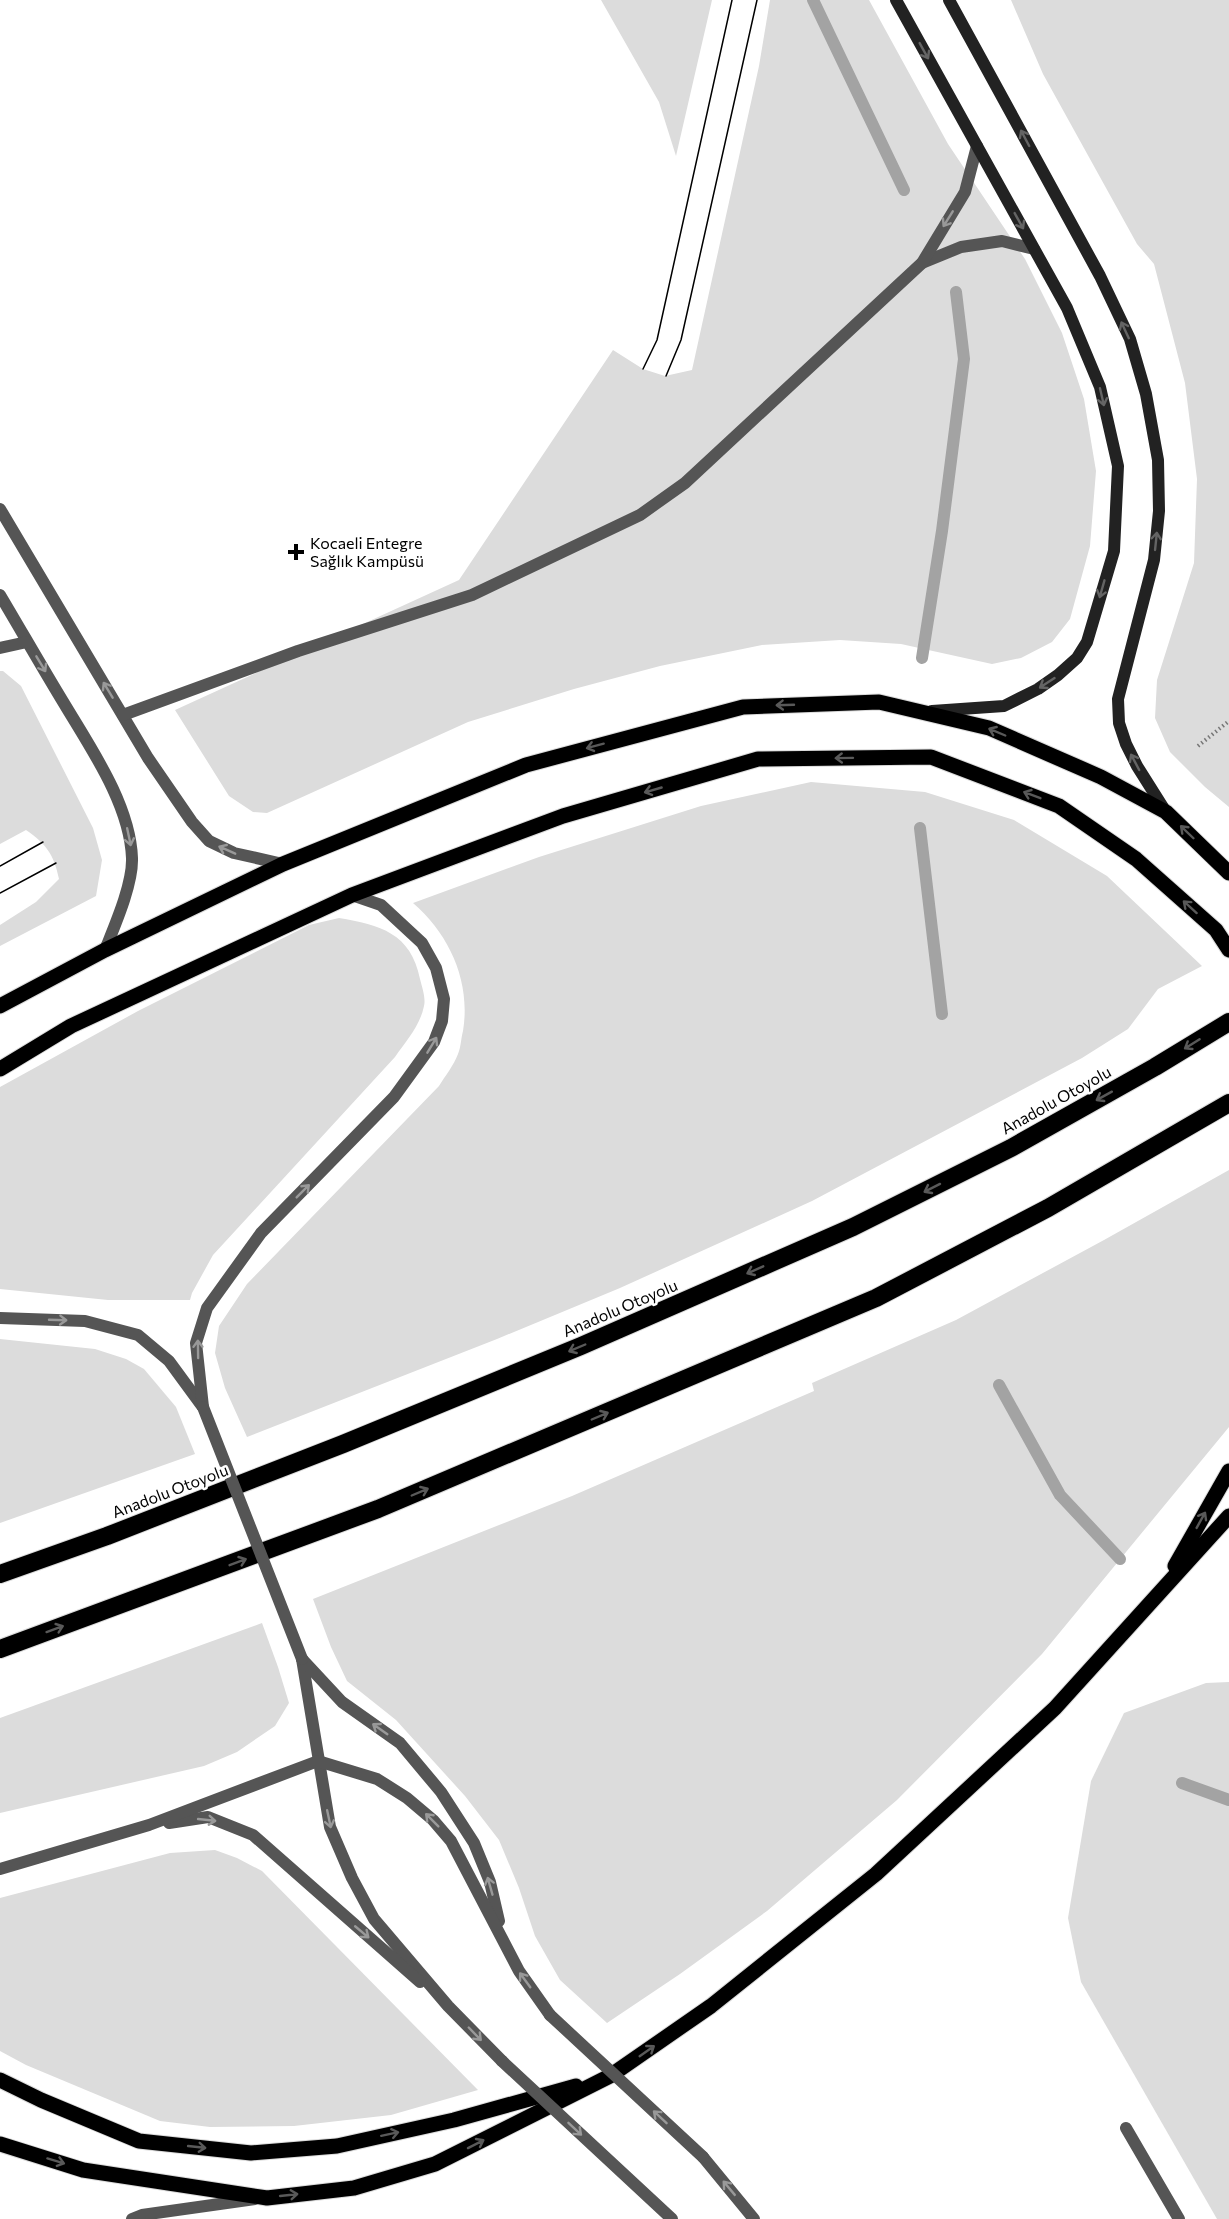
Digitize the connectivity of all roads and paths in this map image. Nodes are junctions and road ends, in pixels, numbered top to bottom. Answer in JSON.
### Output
{"nodes":[{"id":1,"x":896,"y":0,"type":"edge"},
{"id":2,"x":949,"y":0,"type":"edge"},
{"id":3,"x":977,"y":146,"type":"junction"},
{"id":4,"x":1034,"y":249,"type":"junction"},
{"id":5,"x":922,"y":263,"type":"junction"},
{"id":6,"x":0,"y":508,"type":"edge"},
{"id":7,"x":0,"y":595,"type":"edge"},
{"id":8,"x":27,"y":642,"type":"junction"},
{"id":9,"x":0,"y":648,"type":"edge"},
{"id":10,"x":921,"y":712,"type":"junction"},
{"id":11,"x":123,"y":715,"type":"junction"},
{"id":12,"x":1229,"y":721,"type":"edge"},
{"id":13,"x":1198,"y":746,"type":"dead end"},
{"id":14,"x":1166,"y":812,"type":"junction"},
{"id":15,"x":283,"y":864,"type":"junction"},
{"id":16,"x":1229,"y":873,"type":"edge"},
{"id":17,"x":352,"y":895,"type":"junction"},
{"id":18,"x":105,"y":950,"type":"junction"},
{"id":19,"x":1229,"y":950,"type":"edge"},
{"id":20,"x":0,"y":1006,"type":"edge"},
{"id":21,"x":1229,"y":1022,"type":"edge"},
{"id":22,"x":0,"y":1069,"type":"edge"},
{"id":23,"x":1229,"y":1103,"type":"edge"},
{"id":24,"x":0,"y":1318,"type":"edge"},
{"id":25,"x":203,"y":1407,"type":"junction"},
{"id":26,"x":1229,"y":1471,"type":"edge"},
{"id":27,"x":1229,"y":1516,"type":"edge"},
{"id":28,"x":0,"y":1574,"type":"edge"},
{"id":29,"x":1162,"y":1590,"type":"junction"},
{"id":30,"x":0,"y":1649,"type":"edge"},
{"id":31,"x":302,"y":1659,"type":"junction"},
{"id":32,"x":318,"y":1761,"type":"junction"},
{"id":33,"x":149,"y":1826,"type":"junction"},
{"id":34,"x":0,"y":1869,"type":"edge"},
{"id":35,"x":504,"y":1942,"type":"junction"},
{"id":36,"x":448,"y":2006,"type":"junction"},
{"id":37,"x":610,"y":2076,"type":"junction"},
{"id":38,"x":0,"y":2080,"type":"edge"},
{"id":39,"x":1126,"y":2128,"type":"dead end"},
{"id":40,"x":0,"y":2144,"type":"edge"},
{"id":41,"x":267,"y":2198,"type":"junction"},
{"id":42,"x":132,"y":2219,"type":"edge"},
{"id":43,"x":672,"y":2219,"type":"edge"},
{"id":44,"x":754,"y":2219,"type":"edge"},
{"id":45,"x":1179,"y":2219,"type":"edge"}],
"edges":[{"from":1,"to":3,"type":"main road","one_way":true},
{"from":14,"to":2,"type":"main road","one_way":true},
{"from":3,"to":4,"type":"main road","one_way":true},
{"from":3,"to":5,"type":"street","one_way":true},
{"from":4,"to":5,"type":"street"},
{"from":4,"to":10,"type":"main road","one_way":true},
{"from":5,"to":11,"type":"street"},
{"from":11,"to":6,"type":"street","one_way":true},
{"from":7,"to":8,"type":"street"},
{"from":8,"to":9,"type":"street"},
{"from":8,"to":18,"type":"street","one_way":true},
{"from":14,"to":10,"type":"main road","one_way":true},
{"from":10,"to":15,"type":"main road","one_way":true},
{"from":15,"to":11,"type":"street","one_way":true},
{"from":12,"to":13,"type":"path"},
{"from":16,"to":14,"type":"main road","one_way":true},
{"from":15,"to":18,"type":"main road"},
{"from":19,"to":17,"type":"main road","one_way":true},
{"from":17,"to":22,"type":"main road"},
{"from":25,"to":17,"type":"street","one_way":true},
{"from":18,"to":20,"type":"main road"},
{"from":21,"to":28,"type":"highway","name":"Anadolu Otoyolu","one_way":true},
{"from":30,"to":23,"type":"highway","one_way":true},
{"from":24,"to":25,"type":"street","one_way":true},
{"from":25,"to":31,"type":"street","bridge":true},
{"from":29,"to":26,"type":"main road","one_way":true},
{"from":27,"to":29,"type":"main road"},
{"from":37,"to":29,"type":"main road","one_way":true},
{"from":31,"to":32,"type":"street"},
{"from":35,"to":31,"type":"street","one_way":true},
{"from":32,"to":33,"type":"street"},
{"from":35,"to":32,"type":"street","one_way":true},
{"from":32,"to":36,"type":"street","one_way":true},
{"from":33,"to":34,"type":"street"},
{"from":33,"to":36,"type":"street","one_way":true},
{"from":44,"to":35,"type":"street","one_way":true,"bridge":true},
{"from":36,"to":43,"type":"street","one_way":true,"bridge":true},
{"from":38,"to":37,"type":"main road","one_way":true},
{"from":41,"to":37,"type":"main road","one_way":true},
{"from":39,"to":45,"type":"street"},
{"from":40,"to":41,"type":"main road","one_way":true},
{"from":41,"to":42,"type":"street"}]}
